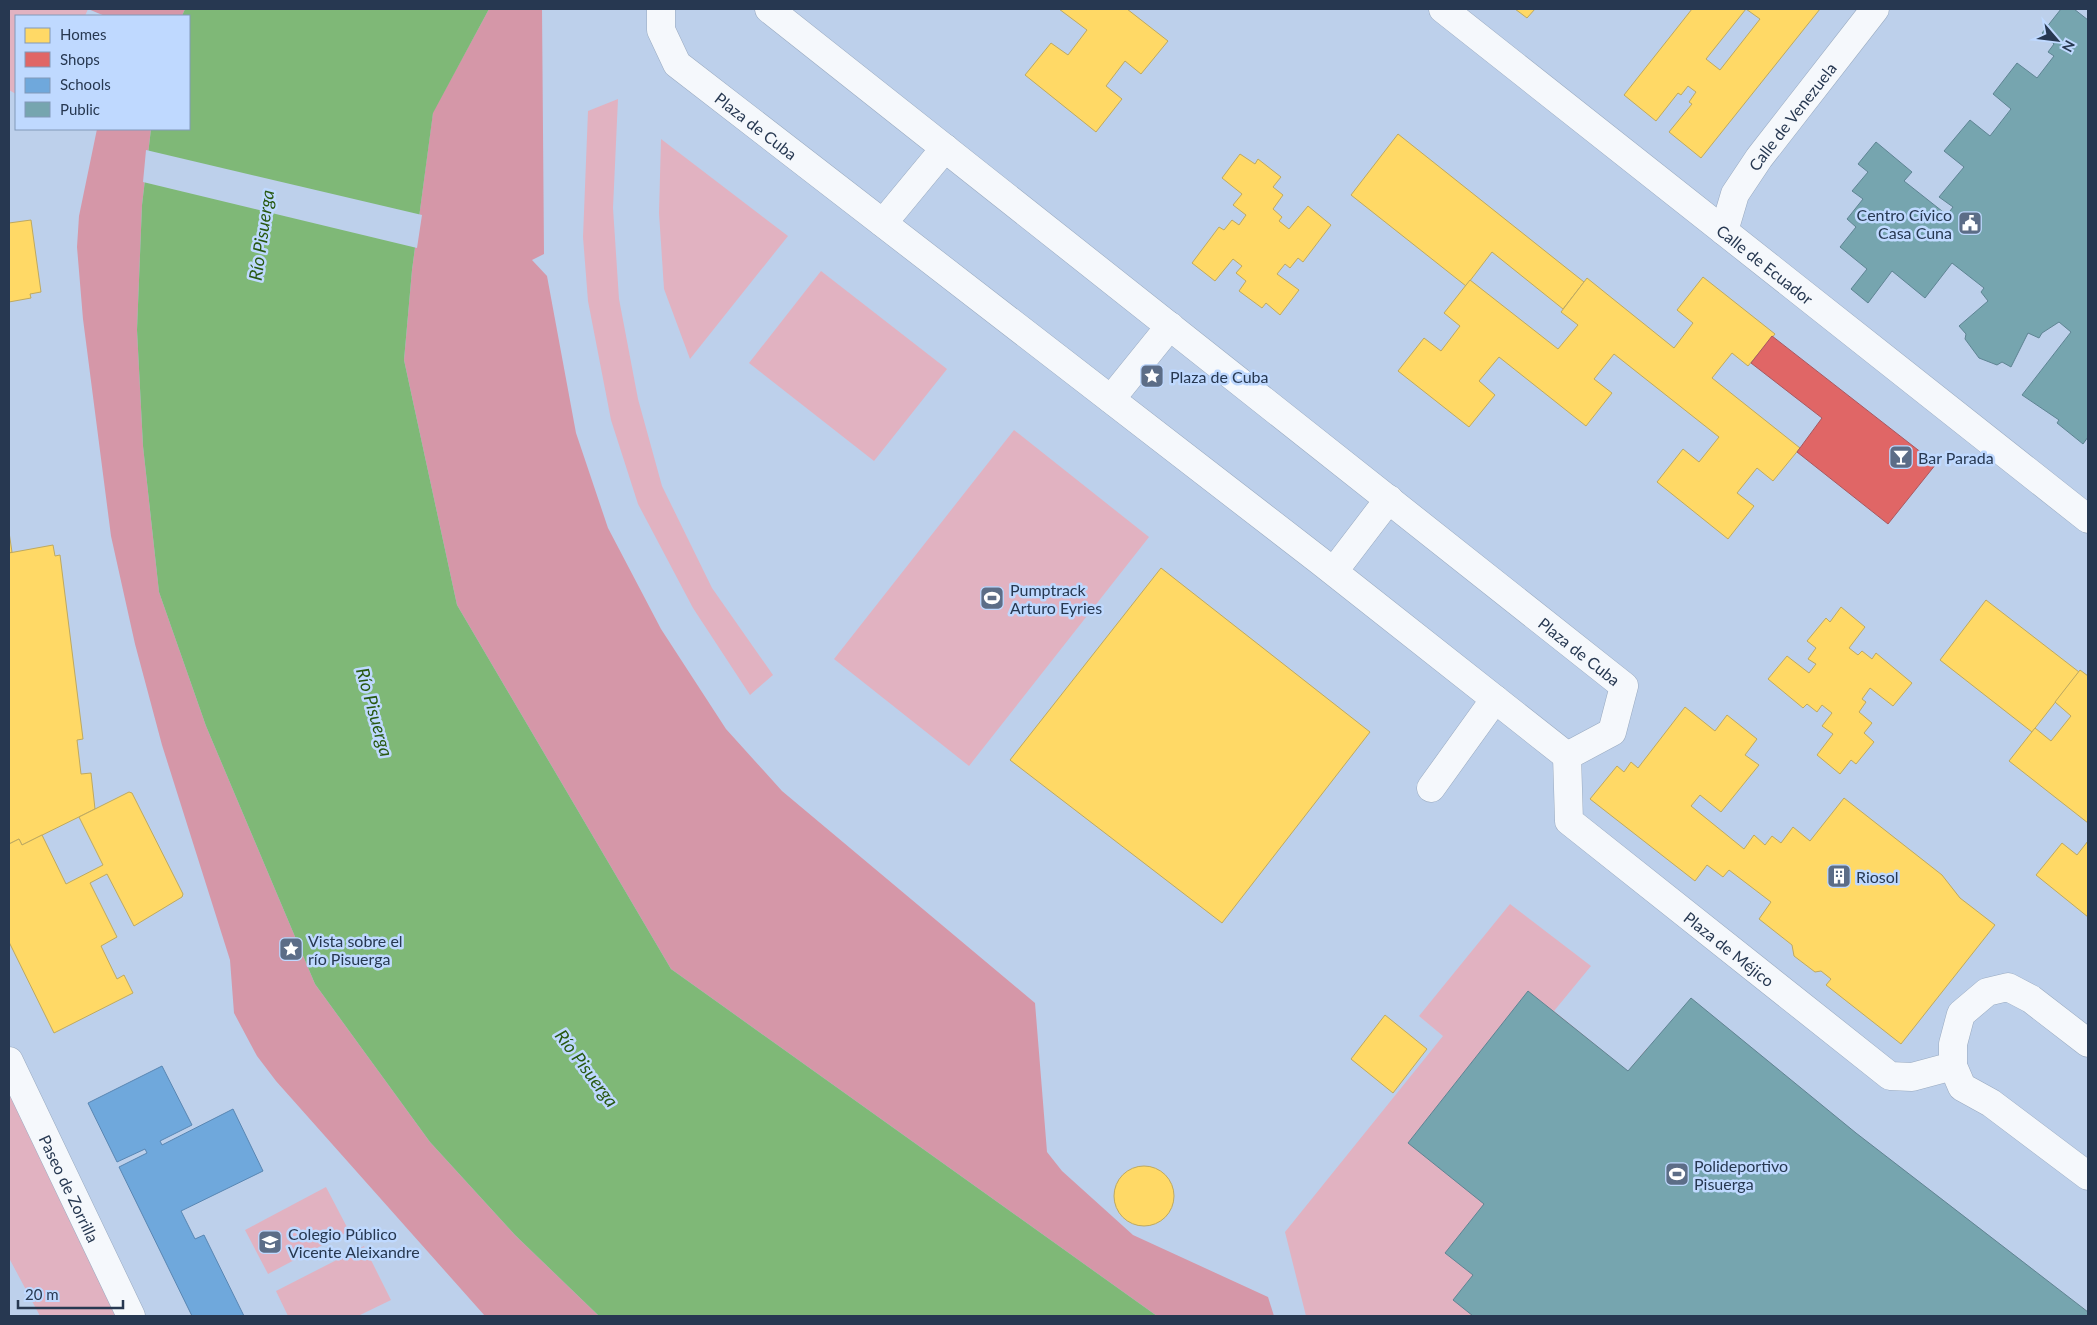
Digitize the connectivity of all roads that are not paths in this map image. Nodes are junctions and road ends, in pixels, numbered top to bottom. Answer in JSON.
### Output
{"nodes":[{"id":1,"x":661,"y":9,"type":"edge"},
{"id":2,"x":769,"y":9,"type":"edge"},
{"id":3,"x":1443,"y":9,"type":"edge"},
{"id":4,"x":1875,"y":9,"type":"edge"},
{"id":5,"x":945,"y":148,"type":"junction"},
{"id":6,"x":883,"y":223,"type":"junction"},
{"id":7,"x":1724,"y":231,"type":"junction"},
{"id":8,"x":1170,"y":326,"type":"junction"},
{"id":9,"x":1111,"y":399,"type":"junction"},
{"id":10,"x":1389,"y":499,"type":"junction"},
{"id":11,"x":2088,"y":519,"type":"edge"},
{"id":12,"x":1334,"y":571,"type":"junction"},
{"id":13,"x":1495,"y":699,"type":"junction"},
{"id":14,"x":1567,"y":756,"type":"junction"},
{"id":15,"x":1431,"y":788,"type":"dead end"},
{"id":16,"x":2088,"y":1043,"type":"edge"},
{"id":17,"x":9,"y":1061,"type":"edge"},
{"id":18,"x":1953,"y":1066,"type":"junction"},
{"id":19,"x":2088,"y":1176,"type":"edge"},
{"id":20,"x":131,"y":1316,"type":"edge"}],
"edges":[{"from":1,"to":6,"type":"street","name":"Plaza de Cuba"},
{"from":2,"to":5,"type":"street","name":"Plaza de Cuba"},
{"from":3,"to":7,"type":"street","name":"Calle de Ecuador"},
{"from":4,"to":7,"type":"street","name":"Calle de Venezuela"},
{"from":5,"to":6,"type":"street"},
{"from":5,"to":8,"type":"street","name":"Plaza de Cuba"},
{"from":6,"to":9,"type":"street","name":"Plaza de Cuba"},
{"from":7,"to":11,"type":"street","name":"Calle de Ecuador"},
{"from":8,"to":9,"type":"street"},
{"from":8,"to":10,"type":"street","name":"Plaza de Cuba"},
{"from":9,"to":12,"type":"street","name":"Plaza de Cuba"},
{"from":10,"to":12,"type":"street"},
{"from":10,"to":14,"type":"street","name":"Plaza de Cuba"},
{"from":12,"to":13,"type":"street","name":"Plaza de Cuba"},
{"from":13,"to":14,"type":"street","name":"Plaza de Cuba"},
{"from":13,"to":15,"type":"street"},
{"from":14,"to":18,"type":"street","name":"Plaza de Méjico"},
{"from":16,"to":18,"type":"street"},
{"from":17,"to":20,"type":"street","name":"Paseo de Zorrilla"},
{"from":18,"to":19,"type":"street"}]}
